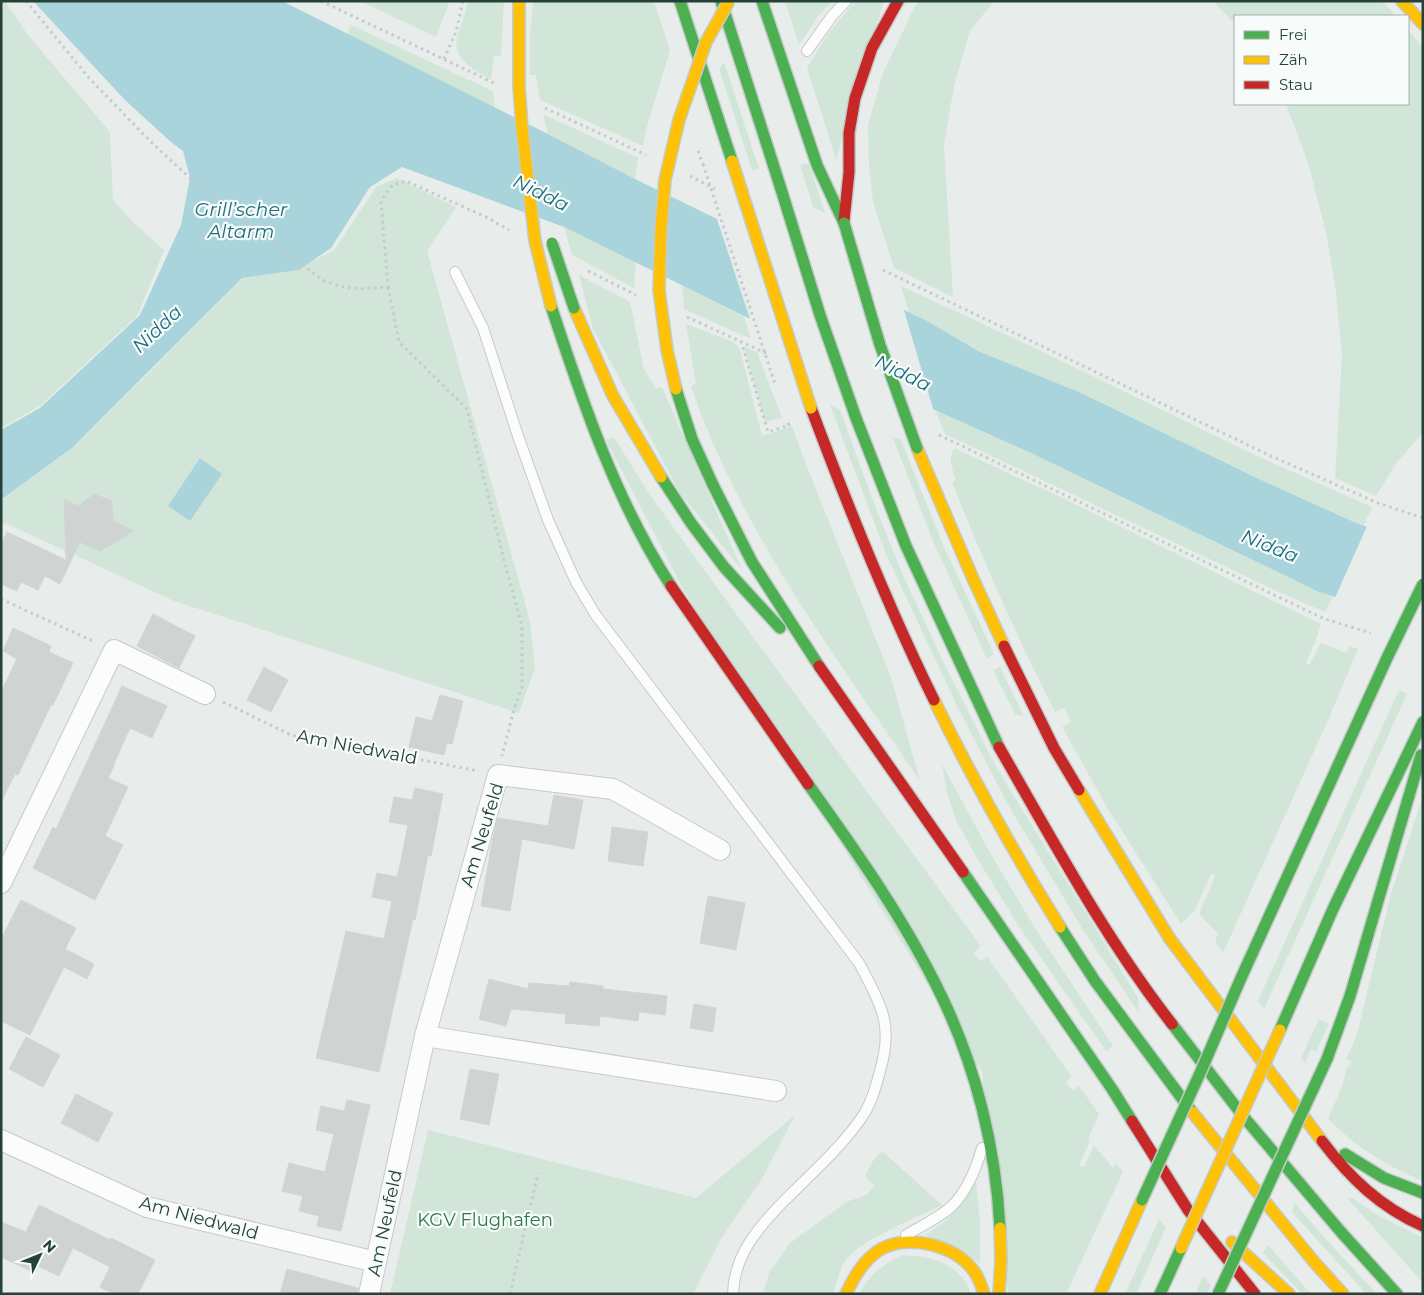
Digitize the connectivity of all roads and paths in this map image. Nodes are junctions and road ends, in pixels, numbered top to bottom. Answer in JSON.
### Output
{"nodes":[{"id":1,"x":26,"y":1,"type":"edge"},
{"id":2,"x":321,"y":1,"type":"edge"},
{"id":3,"x":463,"y":1,"type":"edge"},
{"id":4,"x":519,"y":1,"type":"edge"},
{"id":5,"x":680,"y":1,"type":"edge"},
{"id":6,"x":720,"y":1,"type":"edge"},
{"id":7,"x":729,"y":1,"type":"edge"},
{"id":8,"x":762,"y":1,"type":"edge"},
{"id":9,"x":846,"y":1,"type":"edge"},
{"id":10,"x":898,"y":1,"type":"edge"},
{"id":11,"x":1402,"y":1,"type":"edge"},
{"id":12,"x":1423,"y":24,"type":"edge"},
{"id":13,"x":807,"y":51,"type":"dead end"},
{"id":14,"x":695,"y":145,"type":"dead end"},
{"id":15,"x":528,"y":173,"type":"junction"},
{"id":16,"x":844,"y":223,"type":"junction"},
{"id":17,"x":514,"y":232,"type":"dead end"},
{"id":18,"x":581,"y":267,"type":"dead end"},
{"id":19,"x":455,"y":272,"type":"dead end"},
{"id":20,"x":904,"y":280,"type":"dead end"},
{"id":21,"x":388,"y":286,"type":"junction"},
{"id":22,"x":643,"y":298,"type":"dead end"},
{"id":23,"x":679,"y":314,"type":"dead end"},
{"id":24,"x":777,"y":389,"type":"dead end"},
{"id":25,"x":789,"y":425,"type":"dead end"},
{"id":26,"x":948,"y":440,"type":"dead end"},
{"id":27,"x":1423,"y":518,"type":"edge"},
{"id":28,"x":1423,"y":584,"type":"edge"},
{"id":29,"x":1,"y":599,"type":"edge"},
{"id":30,"x":1326,"y":619,"type":"dead end"},
{"id":31,"x":114,"y":650,"type":"junction"},
{"id":32,"x":831,"y":685,"type":"junction"},
{"id":33,"x":205,"y":694,"type":"joint"},
{"id":34,"x":1423,"y":722,"type":"edge"},
{"id":35,"x":1423,"y":750,"type":"edge"},
{"id":36,"x":498,"y":775,"type":"junction"},
{"id":37,"x":720,"y":850,"type":"dead end"},
{"id":38,"x":1,"y":883,"type":"edge"},
{"id":39,"x":425,"y":1036,"type":"junction"},
{"id":40,"x":1112,"y":1089,"type":"junction"},
{"id":41,"x":776,"y":1091,"type":"dead end"},
{"id":42,"x":1296,"y":1109,"type":"junction"},
{"id":43,"x":988,"y":1133,"type":"junction"},
{"id":44,"x":1,"y":1140,"type":"edge"},
{"id":45,"x":1177,"y":1172,"type":"dead end"},
{"id":46,"x":538,"y":1173,"type":"dead end"},
{"id":47,"x":1423,"y":1193,"type":"edge"},
{"id":48,"x":1195,"y":1194,"type":"dead end"},
{"id":49,"x":1212,"y":1215,"type":"dead end"},
{"id":50,"x":1423,"y":1226,"type":"edge"},
{"id":51,"x":889,"y":1245,"type":"junction"},
{"id":52,"x":376,"y":1262,"type":"junction"},
{"id":53,"x":370,"y":1294,"type":"edge"},
{"id":54,"x":510,"y":1294,"type":"edge"},
{"id":55,"x":733,"y":1294,"type":"edge"},
{"id":56,"x":846,"y":1294,"type":"edge"},
{"id":57,"x":984,"y":1294,"type":"edge"},
{"id":58,"x":999,"y":1294,"type":"edge"},
{"id":59,"x":1100,"y":1294,"type":"edge"},
{"id":60,"x":1160,"y":1294,"type":"edge"},
{"id":61,"x":1218,"y":1294,"type":"edge"},
{"id":62,"x":1255,"y":1294,"type":"edge"},
{"id":63,"x":1273,"y":1294,"type":"edge"},
{"id":64,"x":1289,"y":1294,"type":"edge"},
{"id":65,"x":1342,"y":1294,"type":"edge"},
{"id":66,"x":1397,"y":1294,"type":"edge"}],
"edges":[{"from":1,"to":21,"type":"path"},
{"from":2,"to":3,"type":"path"},
{"from":4,"to":15,"type":"highway","bridge":true},
{"from":5,"to":65,"type":"highway","bridge":true},
{"from":6,"to":66,"type":"highway","bridge":true},
{"from":7,"to":32,"type":"highway","bridge":true},
{"from":8,"to":16,"type":"highway"},
{"from":9,"to":13,"type":"lane"},
{"from":10,"to":16,"type":"highway"},
{"from":11,"to":12,"type":"highway"},
{"from":14,"to":24,"type":"path","bridge":true},
{"from":15,"to":32,"type":"highway","bridge":true},
{"from":15,"to":43,"type":"highway","bridge":true},
{"from":16,"to":42,"type":"highway","bridge":true},
{"from":17,"to":21,"type":"path"},
{"from":18,"to":22,"type":"path"},
{"from":19,"to":55,"type":"lane"},
{"from":20,"to":27,"type":"path"},
{"from":21,"to":36,"type":"path"},
{"from":23,"to":25,"type":"path"},
{"from":26,"to":30,"type":"path"},
{"from":28,"to":59,"type":"highway","bridge":true},
{"from":29,"to":31,"type":"path"},
{"from":31,"to":33,"type":"street"},
{"from":31,"to":38,"type":"street"},
{"from":32,"to":40,"type":"highway"},
{"from":33,"to":36,"type":"path","name":"Am Niedwald"},
{"from":34,"to":60,"type":"highway","bridge":true},
{"from":35,"to":61,"type":"highway","bridge":true},
{"from":36,"to":37,"type":"street","name":"Am Neufeld"},
{"from":36,"to":39,"type":"street","name":"Am Neufeld"},
{"from":39,"to":41,"type":"street"},
{"from":39,"to":52,"type":"street","name":"Am Neufeld"},
{"from":40,"to":45,"type":"highway"},
{"from":40,"to":62,"type":"highway"},
{"from":42,"to":47,"type":"highway"},
{"from":42,"to":50,"type":"highway"},
{"from":43,"to":51,"type":"lane"},
{"from":43,"to":58,"type":"highway"},
{"from":44,"to":52,"type":"street","name":"Am Niedwald"},
{"from":46,"to":54,"type":"path"},
{"from":48,"to":49,"type":"highway"},
{"from":51,"to":56,"type":"highway"},
{"from":51,"to":57,"type":"highway"},
{"from":52,"to":53,"type":"street","name":"Am Neufeld"},
{"from":63,"to":64,"type":"highway"}]}
